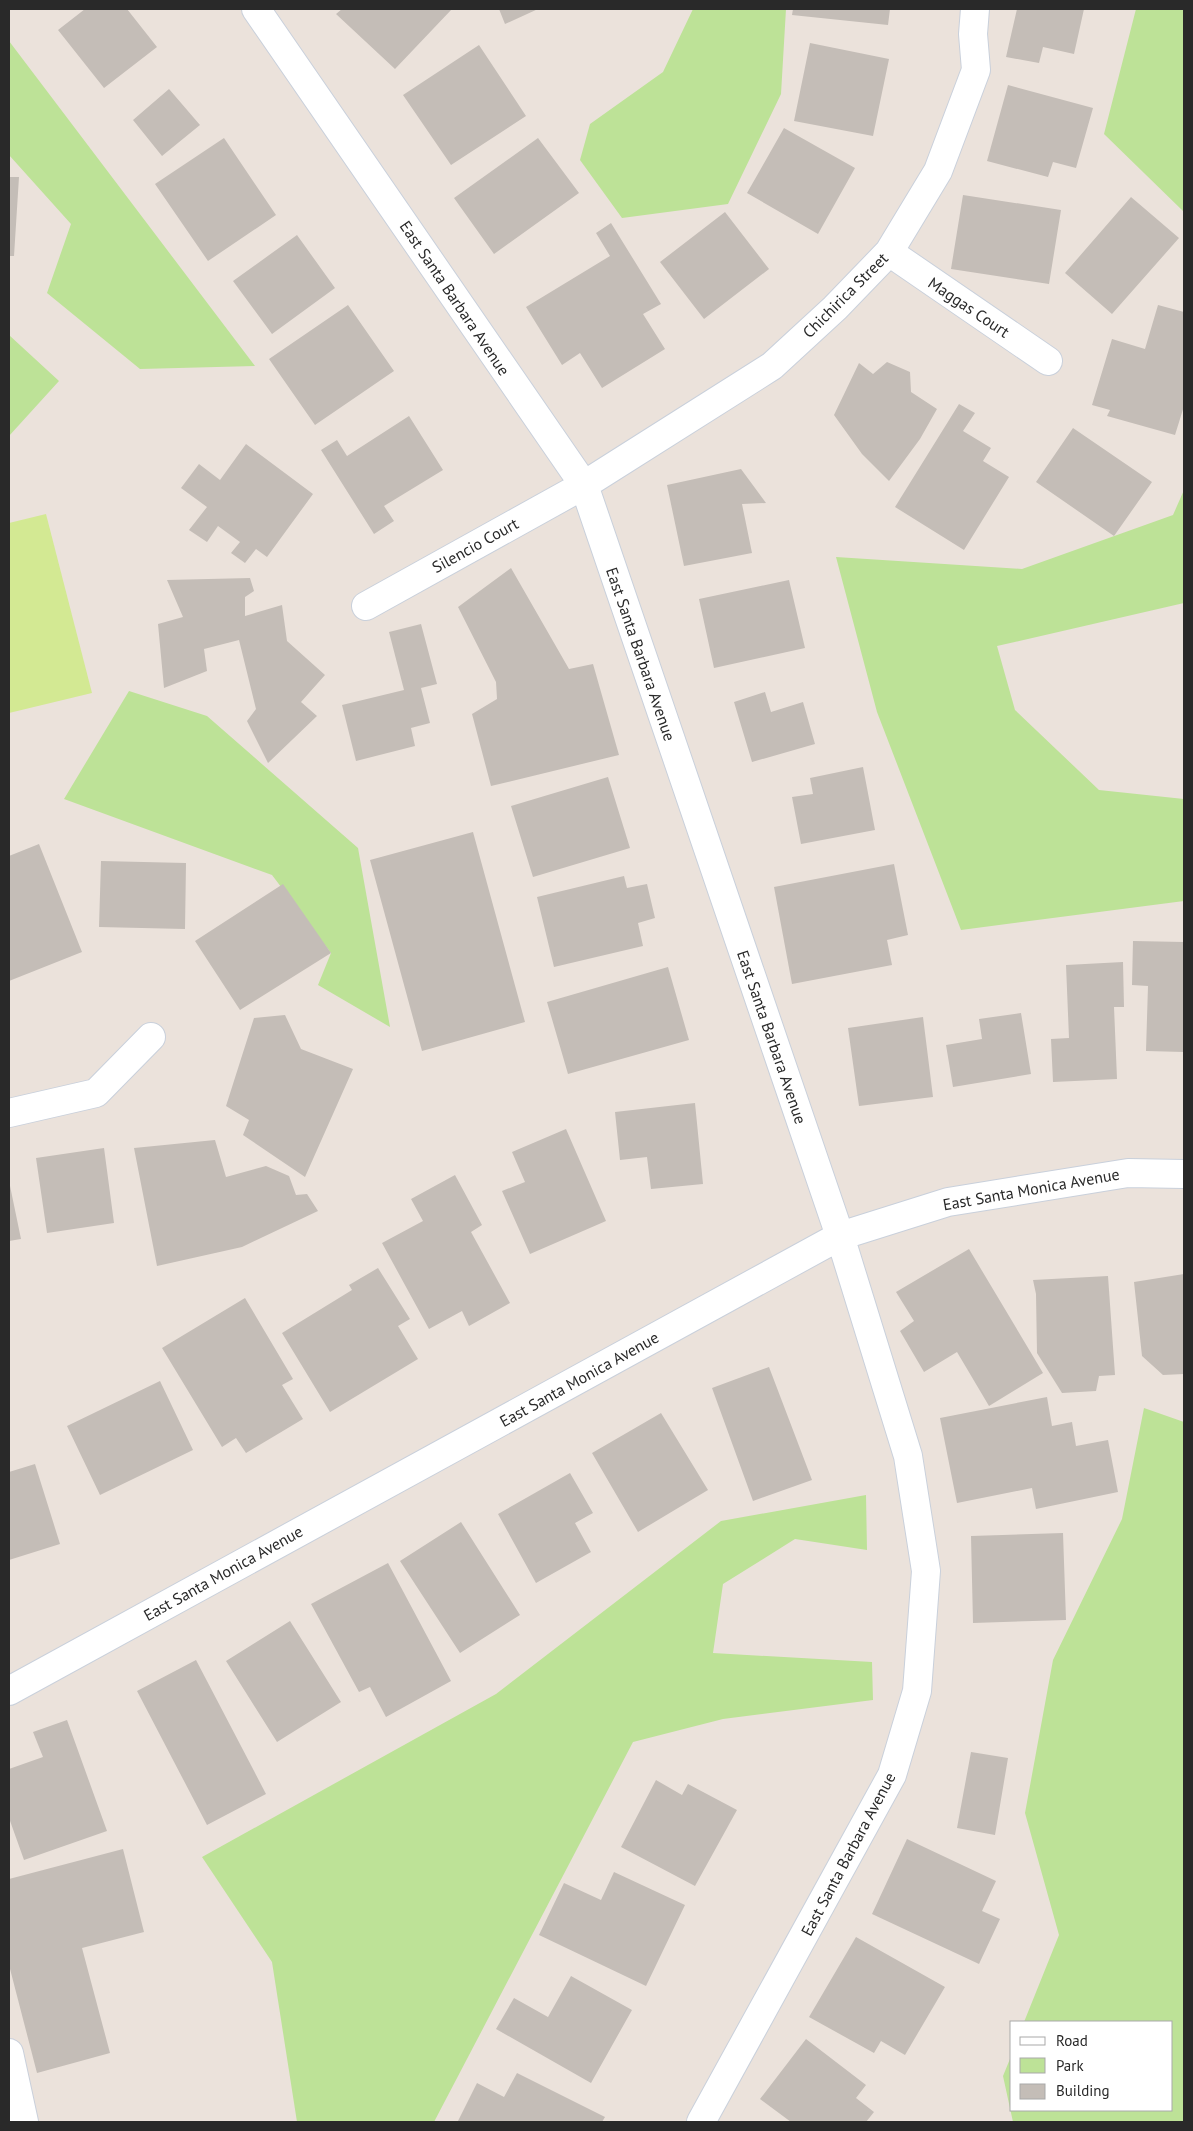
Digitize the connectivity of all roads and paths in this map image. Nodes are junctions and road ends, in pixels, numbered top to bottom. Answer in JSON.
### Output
{"nodes":[{"id":1,"x":975,"y":9,"type":"edge"},
{"id":2,"x":260,"y":10,"type":"edge"},
{"id":3,"x":889,"y":252,"type":"junction"},
{"id":4,"x":1048,"y":361,"type":"dead end"},
{"id":5,"x":584,"y":485,"type":"junction"},
{"id":6,"x":366,"y":606,"type":"dead end"},
{"id":7,"x":151,"y":1037,"type":"dead end"},
{"id":8,"x":9,"y":1113,"type":"edge"},
{"id":9,"x":1184,"y":1174,"type":"edge"},
{"id":10,"x":840,"y":1236,"type":"junction"},
{"id":11,"x":9,"y":1691,"type":"edge"},
{"id":12,"x":9,"y":2053,"type":"edge"},
{"id":13,"x":24,"y":2122,"type":"edge"},
{"id":14,"x":700,"y":2122,"type":"edge"}],
"edges":[{"from":1,"to":3,"type":"street","name":"Chichirica Street"},
{"from":2,"to":5,"type":"street","name":"East Santa Barbara Avenue"},
{"from":3,"to":4,"type":"street","name":"Maggas Court"},
{"from":3,"to":5,"type":"street","name":"Chichirica Street"},
{"from":5,"to":6,"type":"street","name":"Silencio Court"},
{"from":5,"to":10,"type":"street","name":"East Santa Barbara Avenue"},
{"from":7,"to":8,"type":"street"},
{"from":9,"to":10,"type":"street","name":"East Santa Monica Avenue"},
{"from":10,"to":11,"type":"street","name":"East Santa Monica Avenue"},
{"from":10,"to":14,"type":"street","name":"East Santa Barbara Avenue"},
{"from":12,"to":13,"type":"street"}]}
